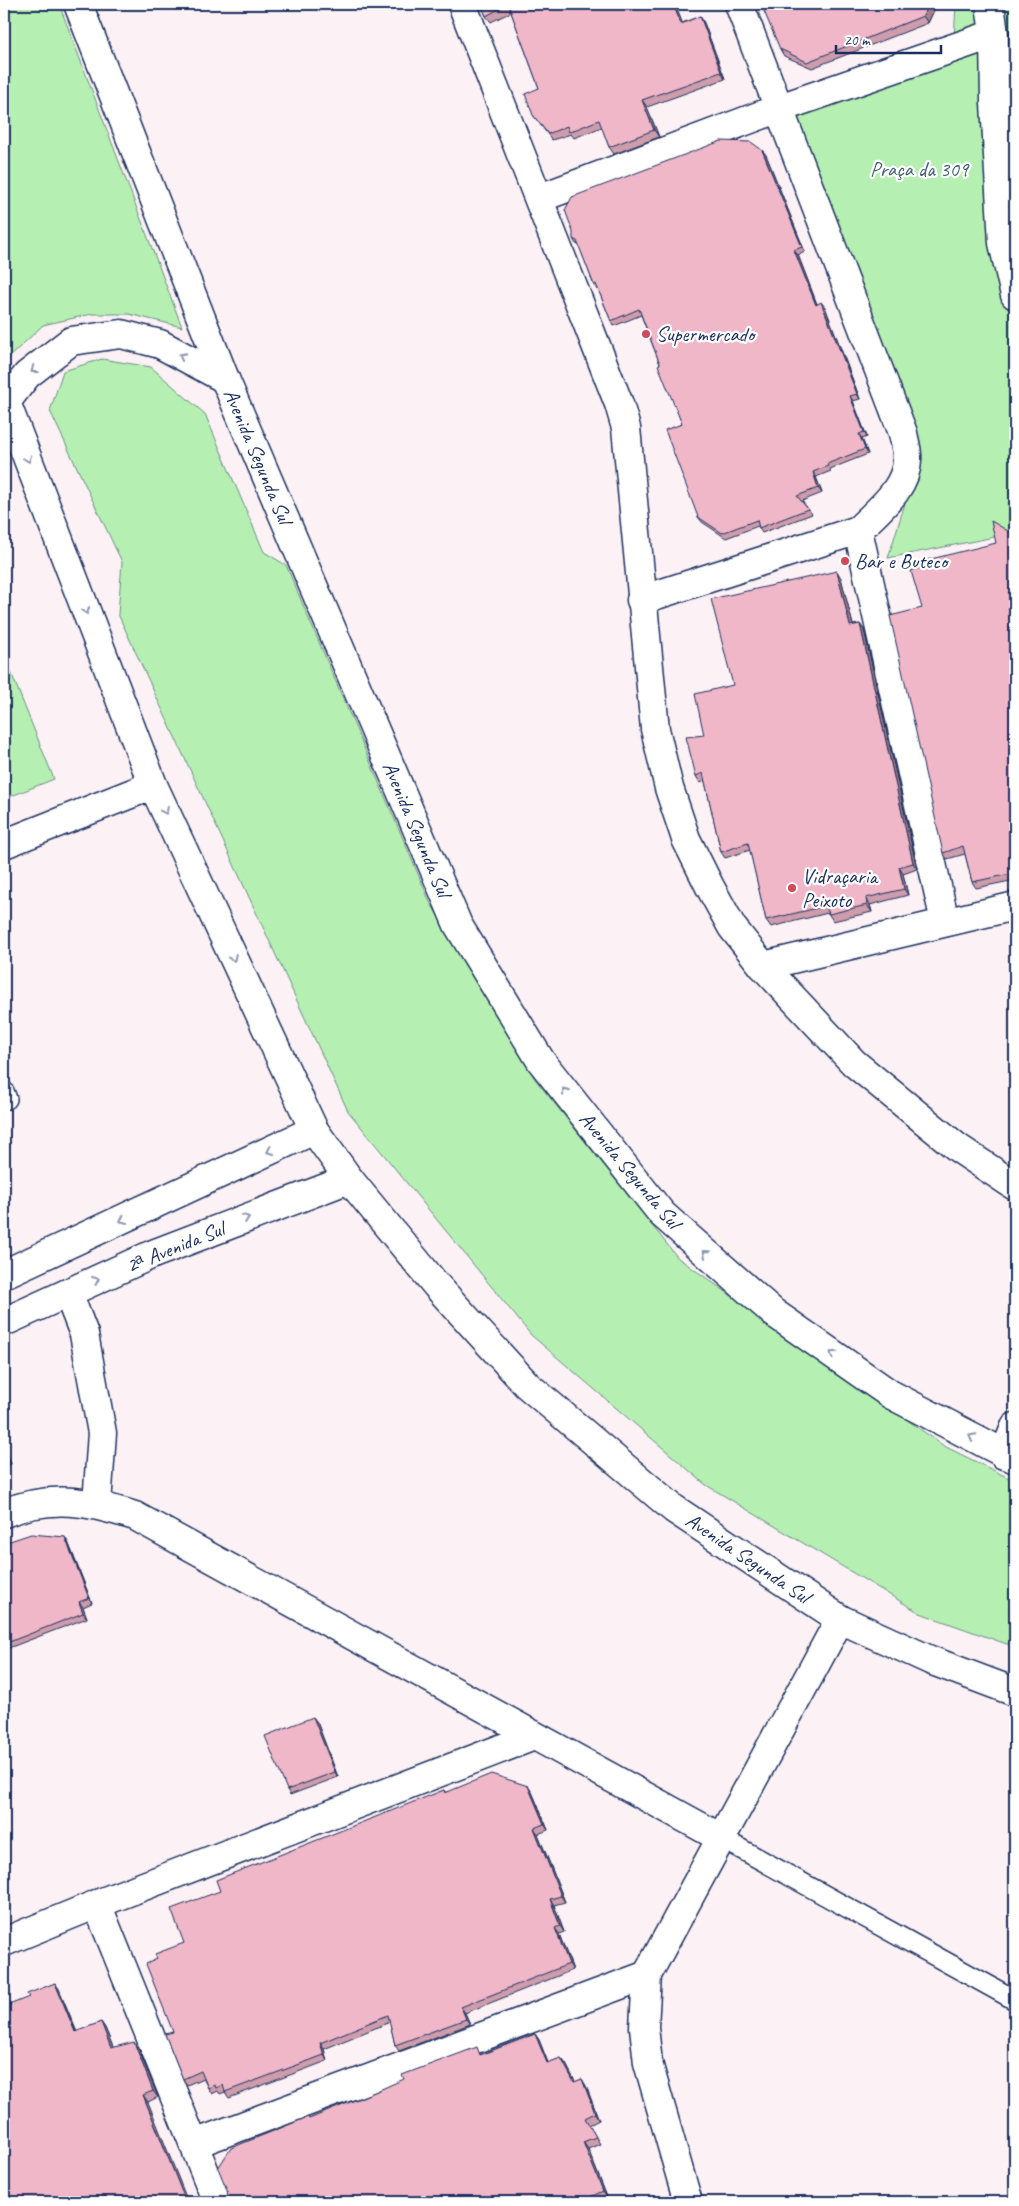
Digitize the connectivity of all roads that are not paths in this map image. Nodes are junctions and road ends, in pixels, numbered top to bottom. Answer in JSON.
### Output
{"nodes":[{"id":1,"x":78,"y":4,"type":"edge"},
{"id":2,"x":462,"y":4,"type":"edge"},
{"id":3,"x":739,"y":4,"type":"edge"},
{"id":4,"x":990,"y":4,"type":"edge"},
{"id":5,"x":994,"y":34,"type":"junction"},
{"id":6,"x":780,"y":108,"type":"junction"},
{"id":7,"x":540,"y":198,"type":"junction"},
{"id":8,"x":1015,"y":295,"type":"edge"},
{"id":9,"x":225,"y":379,"type":"junction"},
{"id":10,"x":5,"y":400,"type":"edge"},
{"id":11,"x":858,"y":530,"type":"junction"},
{"id":12,"x":642,"y":600,"type":"junction"},
{"id":13,"x":153,"y":786,"type":"junction"},
{"id":14,"x":4,"y":844,"type":"edge"},
{"id":15,"x":1015,"y":906,"type":"edge"},
{"id":16,"x":945,"y":922,"type":"junction"},
{"id":17,"x":763,"y":966,"type":"junction"},
{"id":18,"x":314,"y":1130,"type":"junction"},
{"id":19,"x":349,"y":1179,"type":"junction"},
{"id":20,"x":1015,"y":1186,"type":"edge"},
{"id":21,"x":4,"y":1274,"type":"edge"},
{"id":22,"x":68,"y":1293,"type":"junction"},
{"id":23,"x":4,"y":1322,"type":"edge"},
{"id":24,"x":1015,"y":1427,"type":"edge"},
{"id":25,"x":1010,"y":1457,"type":"edge"},
{"id":26,"x":96,"y":1504,"type":"junction"},
{"id":27,"x":4,"y":1513,"type":"edge"},
{"id":28,"x":840,"y":1619,"type":"junction"},
{"id":29,"x":1015,"y":1692,"type":"edge"},
{"id":30,"x":534,"y":1736,"type":"junction"},
{"id":31,"x":721,"y":1838,"type":"junction"},
{"id":32,"x":97,"y":1904,"type":"junction"},
{"id":33,"x":4,"y":1942,"type":"edge"},
{"id":34,"x":647,"y":1975,"type":"junction"},
{"id":35,"x":1015,"y":2000,"type":"edge"},
{"id":36,"x":194,"y":2144,"type":"junction"},
{"id":37,"x":218,"y":2202,"type":"edge"},
{"id":38,"x":688,"y":2202,"type":"edge"}],
"edges":[{"from":1,"to":9,"type":"street","name":"Avenida Segunda Sul"},
{"from":2,"to":7,"type":"street"},
{"from":3,"to":6,"type":"street"},
{"from":4,"to":5,"type":"street"},
{"from":5,"to":6,"type":"street"},
{"from":5,"to":8,"type":"street"},
{"from":6,"to":7,"type":"street"},
{"from":6,"to":11,"type":"street"},
{"from":7,"to":12,"type":"street"},
{"from":9,"to":10,"type":"street","one_way":true},
{"from":25,"to":9,"type":"street","name":"Avenida Segunda Sul","one_way":true},
{"from":10,"to":13,"type":"street","name":"Avenida Segunda Sul","one_way":true},
{"from":11,"to":12,"type":"street"},
{"from":11,"to":16,"type":"street"},
{"from":12,"to":17,"type":"street"},
{"from":13,"to":14,"type":"street"},
{"from":13,"to":18,"type":"street","name":"Avenida Segunda Sul","one_way":true},
{"from":15,"to":16,"type":"street"},
{"from":16,"to":17,"type":"street"},
{"from":17,"to":20,"type":"street"},
{"from":18,"to":19,"type":"street","name":"Avenida Segunda Sul"},
{"from":18,"to":21,"type":"street","name":"2ᵃ Avenida Sul","one_way":true},
{"from":22,"to":19,"type":"street","name":"2ᵃ Avenida Sul","one_way":true},
{"from":19,"to":28,"type":"street","name":"Avenida Segunda Sul"},
{"from":22,"to":23,"type":"street","name":"2ᵃ Avenida Sul"},
{"from":22,"to":26,"type":"street"},
{"from":24,"to":25,"type":"street"},
{"from":26,"to":27,"type":"street"},
{"from":26,"to":30,"type":"street"},
{"from":28,"to":29,"type":"street","name":"Avenida Segunda Sul"},
{"from":28,"to":31,"type":"street"},
{"from":30,"to":31,"type":"street"},
{"from":30,"to":32,"type":"street"},
{"from":31,"to":34,"type":"street"},
{"from":31,"to":35,"type":"lane"},
{"from":32,"to":33,"type":"street"},
{"from":32,"to":36,"type":"street"},
{"from":34,"to":36,"type":"street"},
{"from":34,"to":38,"type":"street"},
{"from":36,"to":37,"type":"street"}]}
